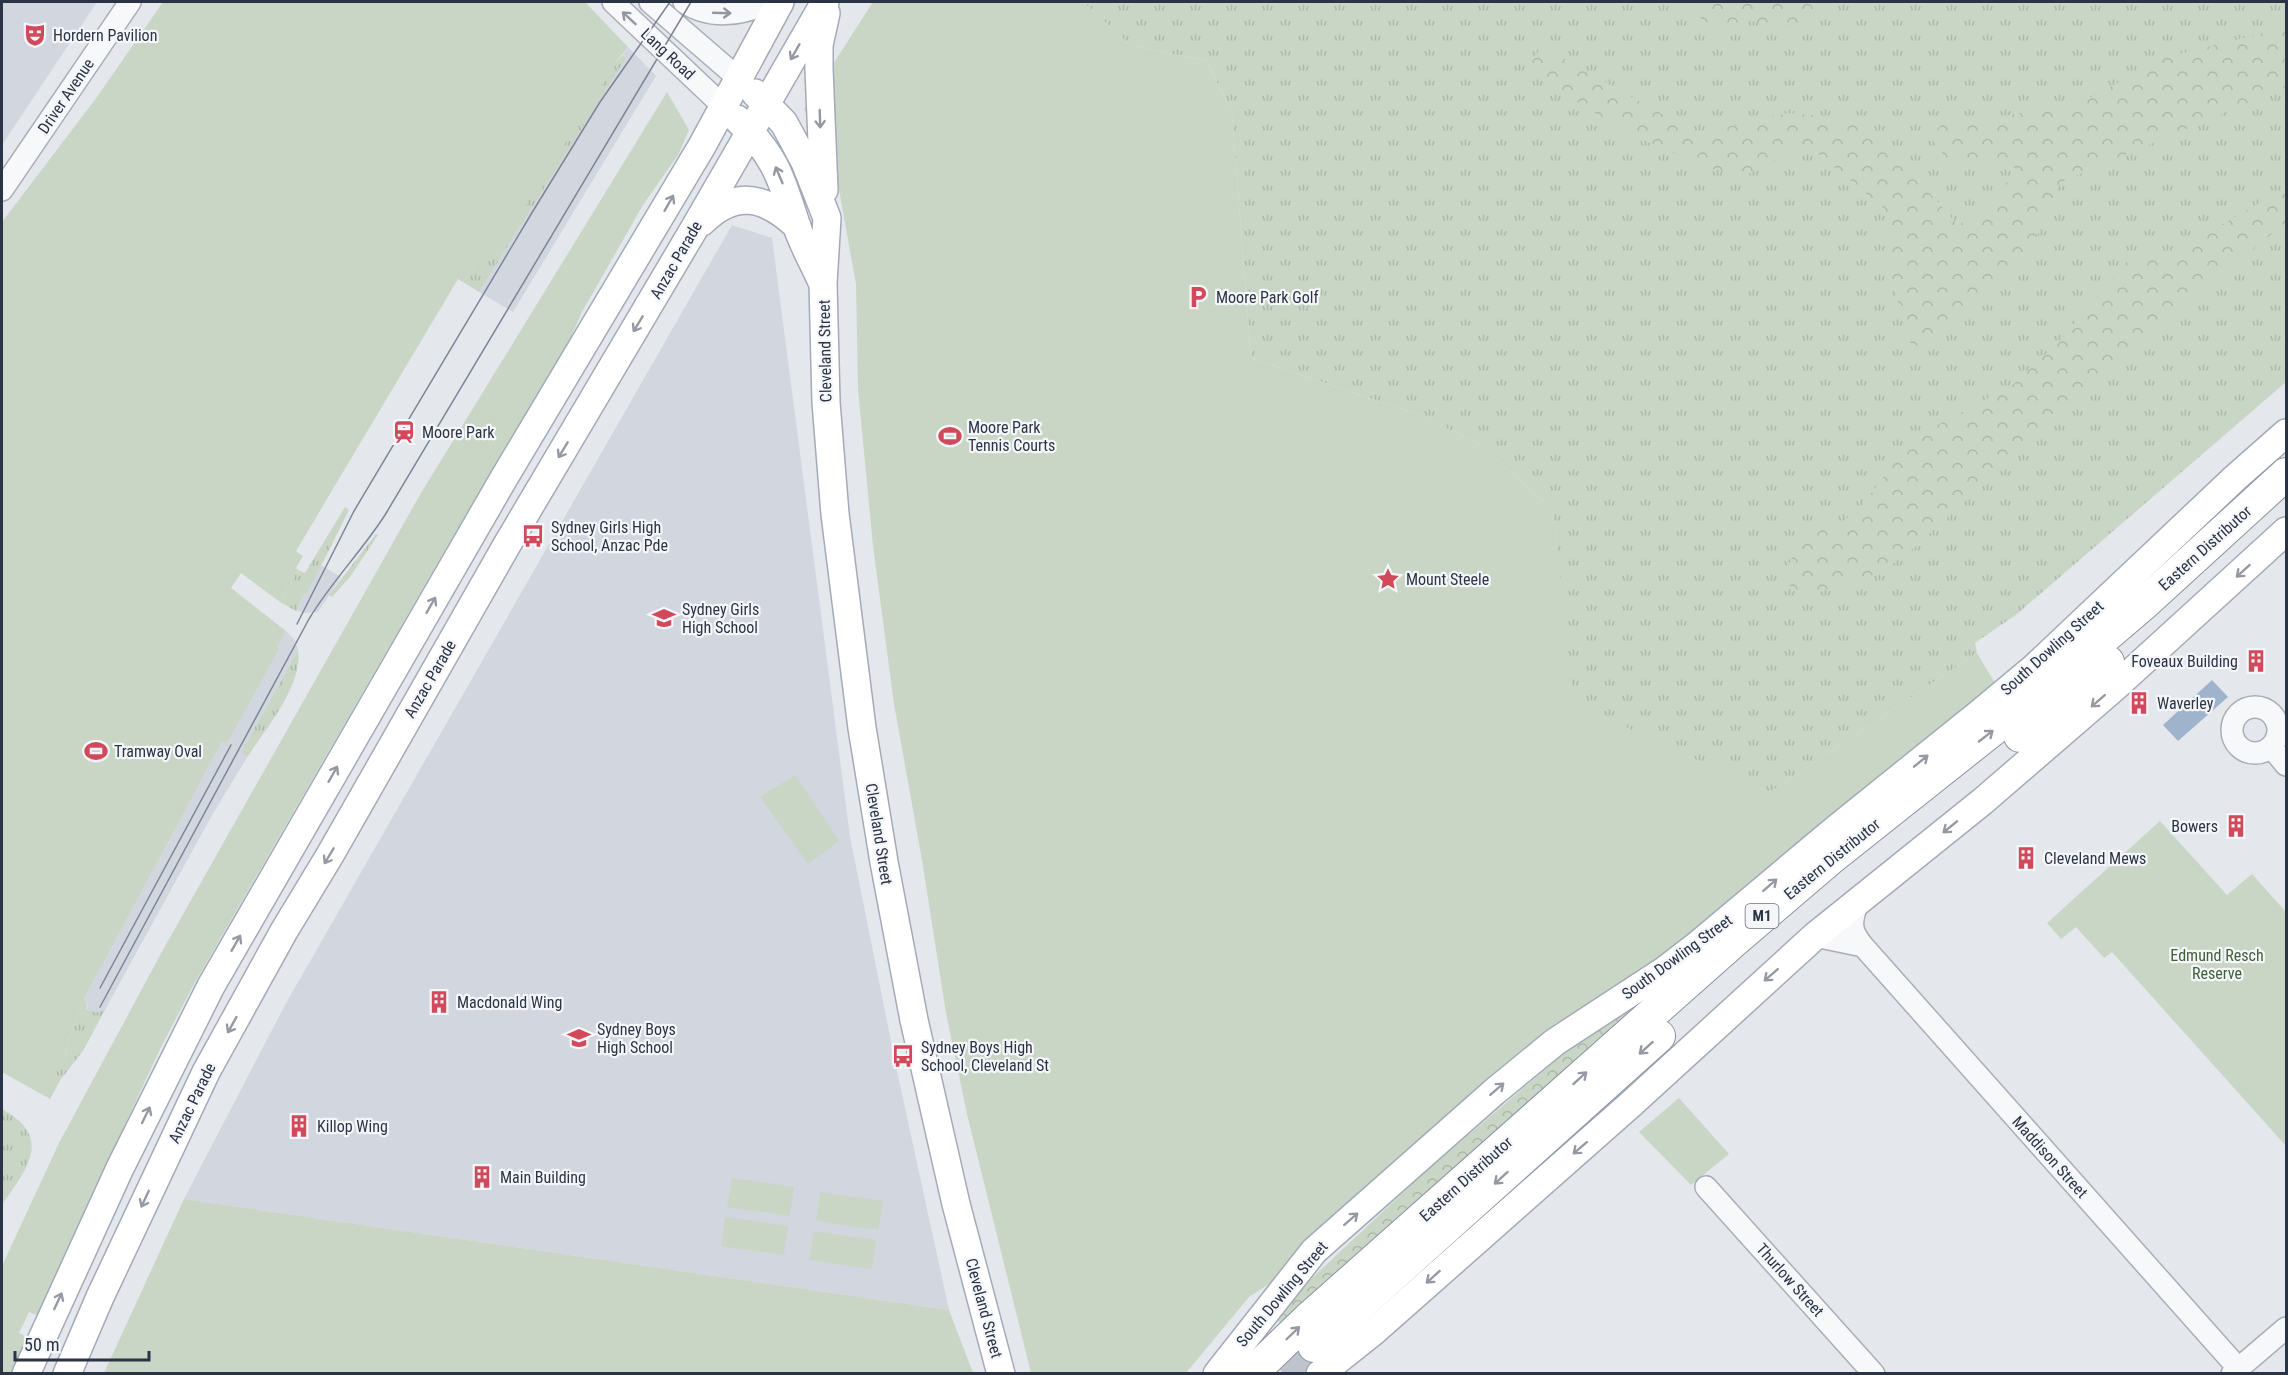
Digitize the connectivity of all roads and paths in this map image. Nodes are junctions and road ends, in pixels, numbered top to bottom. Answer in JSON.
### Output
{"nodes":[{"id":1,"x":130,"y":2,"type":"edge"},
{"id":2,"x":613,"y":2,"type":"edge"},
{"id":3,"x":650,"y":2,"type":"edge"},
{"id":4,"x":684,"y":2,"type":"edge"},
{"id":5,"x":768,"y":2,"type":"edge"},
{"id":6,"x":780,"y":2,"type":"edge"},
{"id":7,"x":827,"y":2,"type":"edge"},
{"id":8,"x":738,"y":78,"type":"junction"},
{"id":9,"x":766,"y":103,"type":"junction"},
{"id":10,"x":723,"y":106,"type":"junction"},
{"id":11,"x":750,"y":131,"type":"junction"},
{"id":12,"x":2,"y":190,"type":"edge"},
{"id":13,"x":827,"y":218,"type":"junction"},
{"id":14,"x":796,"y":226,"type":"junction"},
{"id":15,"x":694,"y":230,"type":"junction"},
{"id":16,"x":823,"y":283,"type":"junction"},
{"id":17,"x":2286,"y":433,"type":"edge"},
{"id":18,"x":2286,"y":455,"type":"edge"},
{"id":19,"x":2286,"y":474,"type":"edge"},
{"id":20,"x":2286,"y":500,"type":"edge"},
{"id":21,"x":2286,"y":531,"type":"edge"},
{"id":22,"x":2044,"y":689,"type":"junction"},
{"id":23,"x":2271,"y":747,"type":"dead end"},
{"id":24,"x":2286,"y":765,"type":"edge"},
{"id":25,"x":1858,"y":901,"type":"junction"},
{"id":26,"x":1815,"y":936,"type":"junction"},
{"id":27,"x":1863,"y":946,"type":"junction"},
{"id":28,"x":1706,"y":1187,"type":"dead end"},
{"id":29,"x":2286,"y":1328,"type":"edge"},
{"id":30,"x":1317,"y":1360,"type":"edge"},
{"id":31,"x":2235,"y":1371,"type":"edge"},
{"id":32,"x":26,"y":1374,"type":"edge"},
{"id":33,"x":67,"y":1374,"type":"edge"},
{"id":34,"x":1001,"y":1374,"type":"edge"},
{"id":35,"x":1217,"y":1374,"type":"edge"},
{"id":36,"x":1251,"y":1374,"type":"edge"},
{"id":37,"x":1874,"y":1374,"type":"edge"}],
"edges":[{"from":1,"to":12,"type":"street","name":"Driver Avenue"},
{"from":10,"to":2,"type":"street","name":"Lang Road","one_way":true},
{"from":3,"to":8,"type":"street","name":"Lang Road"},
{"from":4,"to":5,"type":"street","one_way":true},
{"from":6,"to":8,"type":"main road"},
{"from":7,"to":9,"type":"main road","name":"Anzac Parade","one_way":true},
{"from":7,"to":13,"type":"main road","one_way":true},
{"from":8,"to":9,"type":"main road","name":"Cleveland Street"},
{"from":8,"to":10,"type":"main road"},
{"from":9,"to":11,"type":"main road","name":"Anzac Parade"},
{"from":9,"to":13,"type":"main road","name":"Cleveland Street"},
{"from":10,"to":11,"type":"main road","name":"Cleveland Street"},
{"from":32,"to":10,"type":"main road","one_way":true},
{"from":14,"to":11,"type":"main road","name":"Cleveland Street","one_way":true},
{"from":11,"to":15,"type":"main road","name":"Anzac Parade"},
{"from":13,"to":16,"type":"main road","name":"Cleveland Street"},
{"from":14,"to":15,"type":"main road"},
{"from":14,"to":16,"type":"main road","name":"Cleveland Street"},
{"from":15,"to":33,"type":"main road","name":"Anzac Parade","one_way":true},
{"from":16,"to":34,"type":"main road","name":"Cleveland Street"},
{"from":35,"to":17,"type":"main road","name":"South Dowling Street","one_way":true},
{"from":18,"to":22,"type":"highway"},
{"from":19,"to":22,"type":"highway","name":"Eastern Distributor","number":"M1"},
{"from":20,"to":30,"type":"highway","name":"Eastern Distributor","number":"M1","one_way":true},
{"from":21,"to":25,"type":"main road","one_way":true},
{"from":36,"to":22,"type":"highway","name":"Eastern Distributor","number":"M1","one_way":true},
{"from":23,"to":24,"type":"street"},
{"from":25,"to":26,"type":"main road"},
{"from":25,"to":27,"type":"street","name":"Maddison Street"},
{"from":26,"to":27,"type":"street"},
{"from":26,"to":30,"type":"main road","one_way":true},
{"from":27,"to":31,"type":"street","name":"Maddison Street"},
{"from":28,"to":37,"type":"street","name":"Thurlow Street"},
{"from":29,"to":31,"type":"street"}]}
